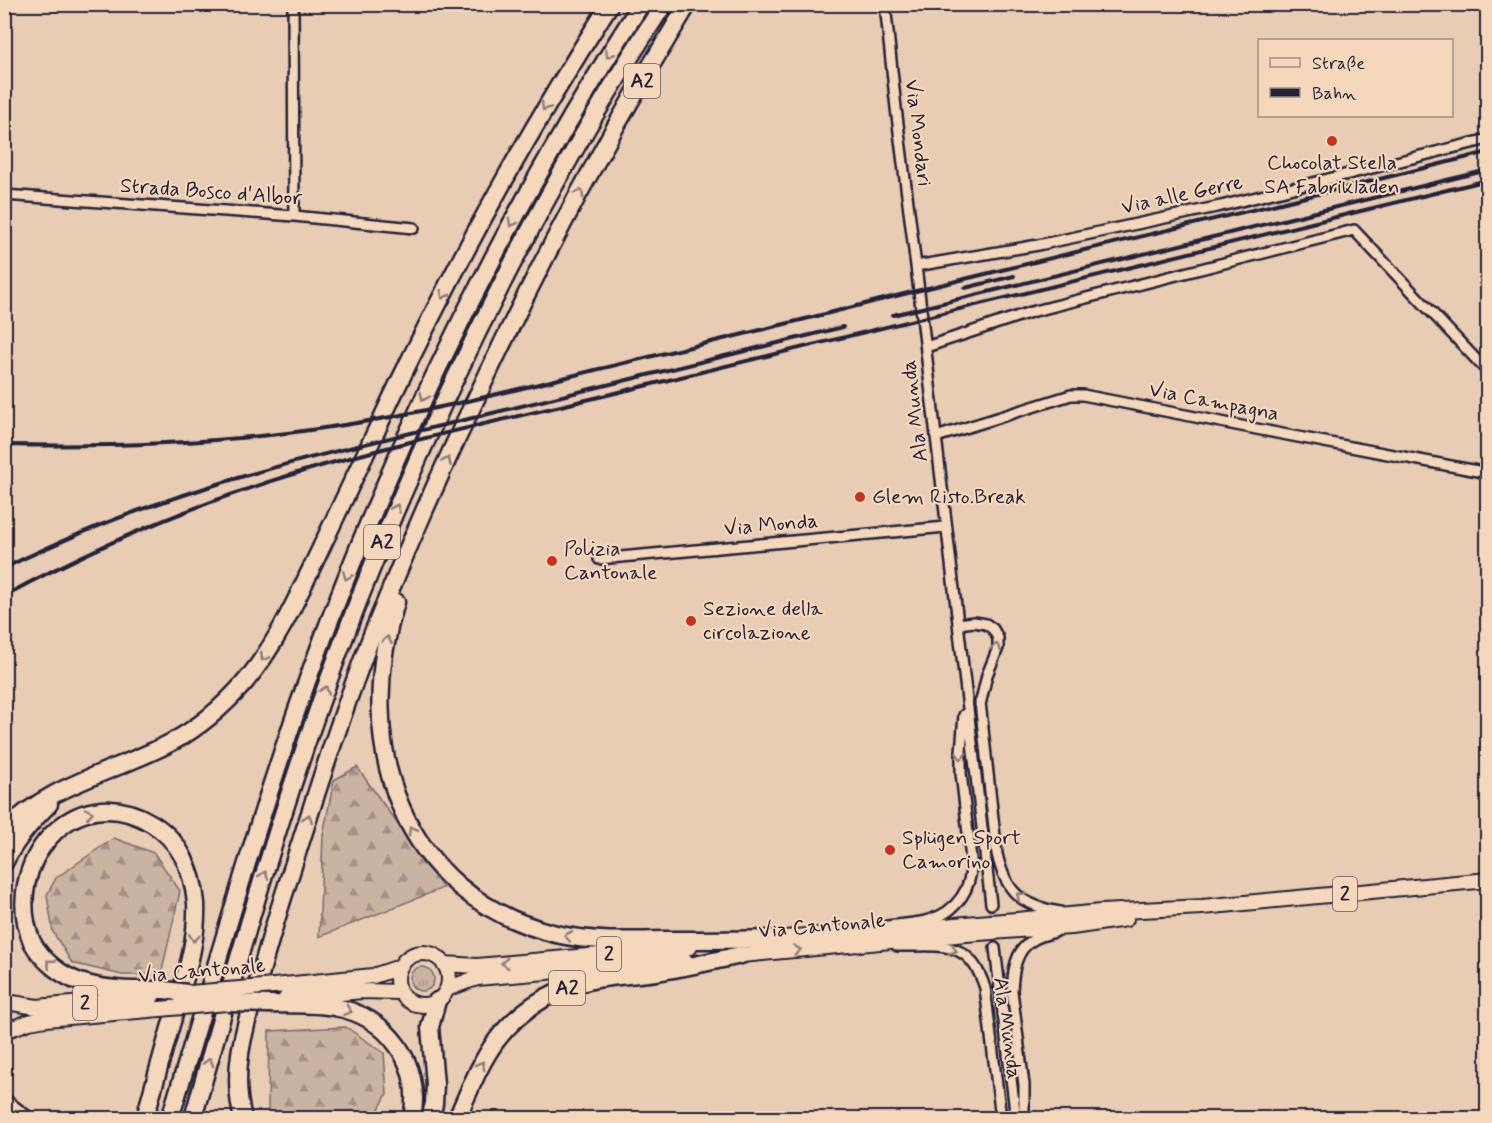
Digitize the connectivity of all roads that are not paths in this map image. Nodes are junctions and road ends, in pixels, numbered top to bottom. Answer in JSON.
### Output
{"nodes":[{"id":1,"x":294,"y":4,"type":"edge"},
{"id":2,"x":610,"y":4,"type":"edge"},
{"id":3,"x":641,"y":4,"type":"edge"},
{"id":4,"x":664,"y":4,"type":"edge"},
{"id":5,"x":688,"y":4,"type":"edge"},
{"id":6,"x":885,"y":4,"type":"edge"},
{"id":7,"x":1488,"y":139,"type":"edge"},
{"id":8,"x":4,"y":195,"type":"edge"},
{"id":9,"x":294,"y":216,"type":"junction"},
{"id":10,"x":414,"y":228,"type":"dead end"},
{"id":11,"x":916,"y":266,"type":"junction"},
{"id":12,"x":926,"y":347,"type":"junction"},
{"id":13,"x":1488,"y":372,"type":"edge"},
{"id":14,"x":936,"y":437,"type":"junction"},
{"id":15,"x":1488,"y":473,"type":"edge"},
{"id":16,"x":423,"y":515,"type":"junction"},
{"id":17,"x":946,"y":527,"type":"junction"},
{"id":18,"x":599,"y":559,"type":"dead end"},
{"id":19,"x":958,"y":624,"type":"junction"},
{"id":20,"x":966,"y":697,"type":"junction"},
{"id":21,"x":980,"y":702,"type":"junction"},
{"id":22,"x":973,"y":749,"type":"junction"},
{"id":23,"x":73,"y":785,"type":"junction"},
{"id":24,"x":4,"y":832,"type":"edge"},
{"id":25,"x":4,"y":863,"type":"edge"},
{"id":26,"x":1488,"y":880,"type":"edge"},
{"id":27,"x":991,"y":904,"type":"tunnel mouth"},
{"id":28,"x":1073,"y":921,"type":"junction"},
{"id":29,"x":852,"y":938,"type":"junction"},
{"id":30,"x":773,"y":939,"type":"junction"},
{"id":31,"x":995,"y":948,"type":"tunnel mouth"},
{"id":32,"x":741,"y":955,"type":"junction"},
{"id":33,"x":444,"y":964,"type":"junction"},
{"id":34,"x":400,"y":967,"type":"junction"},
{"id":35,"x":400,"y":992,"type":"junction"},
{"id":36,"x":187,"y":993,"type":"joint"},
{"id":37,"x":442,"y":995,"type":"junction"},
{"id":38,"x":271,"y":996,"type":"junction"},
{"id":39,"x":163,"y":999,"type":"junction"},
{"id":40,"x":5,"y":1002,"type":"edge"},
{"id":41,"x":228,"y":1003,"type":"joint"},
{"id":42,"x":8,"y":1034,"type":"edge"},
{"id":43,"x":4,"y":1103,"type":"edge"},
{"id":44,"x":1015,"y":1116,"type":"edge"},
{"id":45,"x":24,"y":1119,"type":"edge"},
{"id":46,"x":145,"y":1119,"type":"edge"},
{"id":47,"x":170,"y":1119,"type":"edge"},
{"id":48,"x":193,"y":1119,"type":"edge"},
{"id":49,"x":243,"y":1119,"type":"edge"},
{"id":50,"x":412,"y":1119,"type":"edge"},
{"id":51,"x":430,"y":1119,"type":"edge"},
{"id":52,"x":457,"y":1119,"type":"edge"},
{"id":53,"x":1001,"y":1119,"type":"edge"},
{"id":54,"x":1022,"y":1119,"type":"edge"}],
"edges":[{"from":1,"to":9,"type":"street"},
{"from":2,"to":23,"type":"highway","number":"A2","one_way":true},
{"from":3,"to":47,"type":"highway","number":"A2","one_way":true},
{"from":48,"to":4,"type":"highway","number":"A2","one_way":true},
{"from":16,"to":5,"type":"highway","number":"A2","one_way":true},
{"from":6,"to":11,"type":"street","name":"Via Mondari"},
{"from":7,"to":11,"type":"street","name":"Via alle Gerre"},
{"from":8,"to":9,"type":"street","name":"Strada Bosco d'Albor"},
{"from":9,"to":10,"type":"street","name":"Strada Bosco d'Albor"},
{"from":11,"to":12,"type":"street","name":"Ala Munda"},
{"from":12,"to":13,"type":"street"},
{"from":12,"to":14,"type":"street","name":"Ala Munda"},
{"from":14,"to":15,"type":"street","name":"Via Campagna"},
{"from":14,"to":17,"type":"street","name":"Ala Munda"},
{"from":30,"to":16,"type":"highway","number":"A2","one_way":true},
{"from":49,"to":16,"type":"highway","number":"A2","one_way":true},
{"from":17,"to":18,"type":"street","name":"Via Monda"},
{"from":17,"to":19,"type":"street","name":"Ala Munda"},
{"from":19,"to":20,"type":"street","name":"Ala Munda"},
{"from":21,"to":19,"type":"street","name":"Ala Munda","one_way":true},
{"from":20,"to":22,"type":"street","name":"Ala Munda"},
{"from":20,"to":29,"type":"street","name":"Ala Munda","one_way":true},
{"from":21,"to":22,"type":"street","name":"Ala Munda"},
{"from":28,"to":21,"type":"street","name":"Ala Munda","one_way":true},
{"from":22,"to":27,"type":"street","name":"Ala Munda"},
{"from":23,"to":24,"type":"highway","number":"A2"},
{"from":23,"to":25,"type":"highway","number":"A2"},
{"from":26,"to":28,"type":"main road","name":"Via Cantonale","number":"2"},
{"from":28,"to":29,"type":"main road","name":"Via Cantonale","number":"2","bridge":true},
{"from":28,"to":54,"type":"street","name":"Ala Munda"},
{"from":29,"to":30,"type":"main road","name":"Via Cantonale","number":"2"},
{"from":32,"to":29,"type":"main road","name":"Via Cantonale","number":"2","one_way":true},
{"from":29,"to":53,"type":"street","name":"Ala Munda","one_way":true},
{"from":30,"to":33,"type":"main road","name":"Via Cantonale","number":"2","one_way":true},
{"from":31,"to":44,"type":"street","name":"Ala Munda"},
{"from":32,"to":37,"type":"main road","name":"Via Cantonale","number":"2"},
{"from":52,"to":32,"type":"highway","number":"A2","one_way":true},
{"from":33,"to":34,"type":"main road"},
{"from":33,"to":37,"type":"main road"},
{"from":34,"to":35,"type":"main road"},
{"from":34,"to":38,"type":"main road","name":"Via Cantonale"},
{"from":35,"to":37,"type":"main road"},
{"from":35,"to":38,"type":"main road","name":"Via Cantonale"},
{"from":36,"to":38,"type":"main road","name":"Via Cantonale","bridge":true},
{"from":36,"to":39,"type":"highway","bridge":true},
{"from":37,"to":51,"type":"highway"},
{"from":38,"to":41,"type":"highway","bridge":true},
{"from":38,"to":50,"type":"highway","one_way":true},
{"from":39,"to":40,"type":"main road","name":"Via Cantonale","number":"2"},
{"from":39,"to":41,"type":"main road","name":"Via Cantonale","number":"2","bridge":true},
{"from":39,"to":42,"type":"main road","name":"Via Cantonale","number":"2"},
{"from":39,"to":46,"type":"highway","one_way":true},
{"from":40,"to":42,"type":"main road"},
{"from":43,"to":45,"type":"highway"}]}
